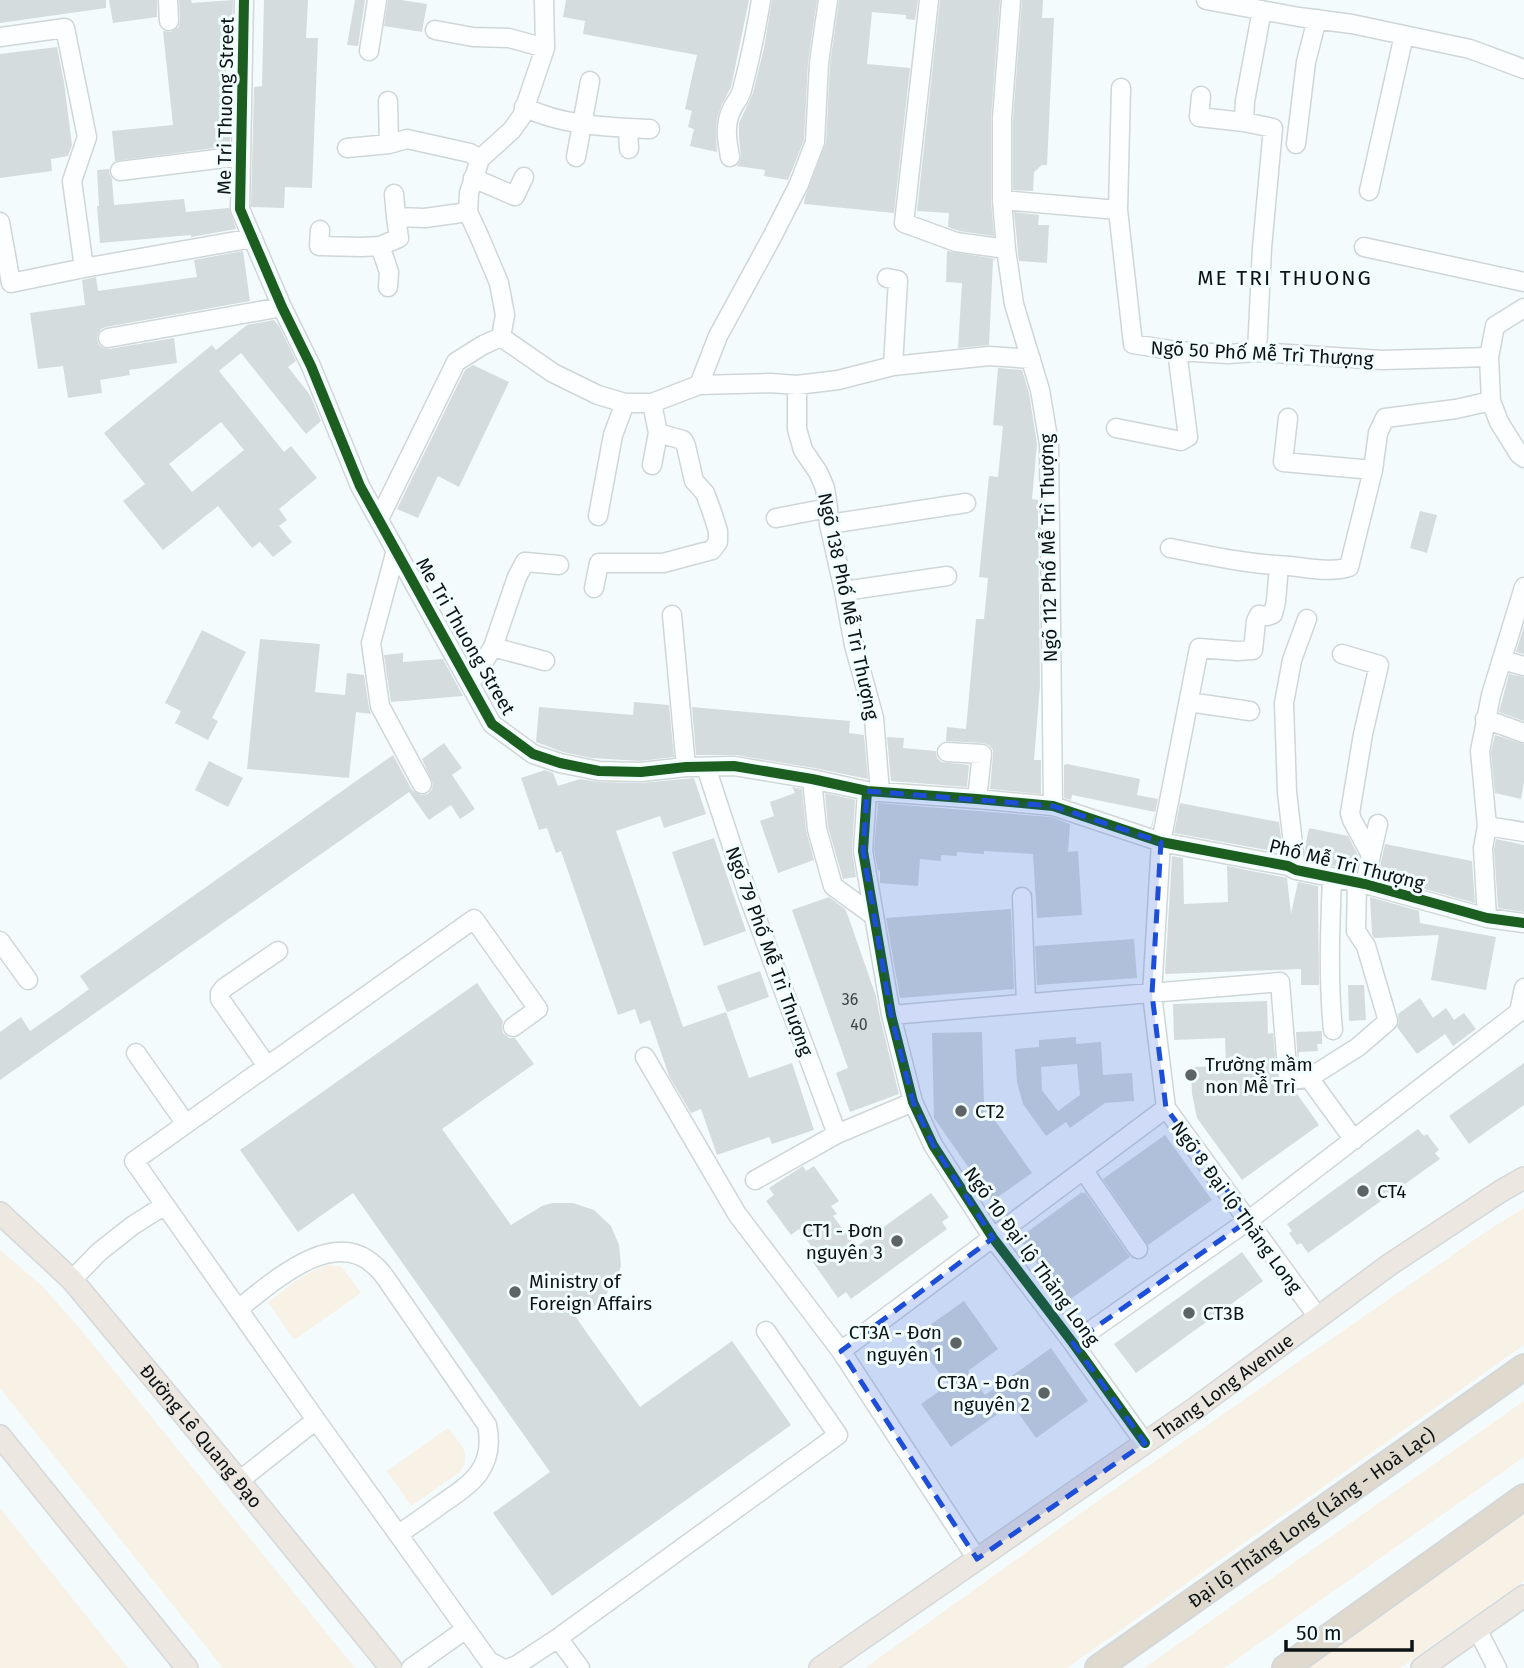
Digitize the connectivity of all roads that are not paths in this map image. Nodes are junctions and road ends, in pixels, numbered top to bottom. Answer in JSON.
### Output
{"nodes":[{"id":1,"x":168,"y":0,"type":"edge"},
{"id":2,"x":244,"y":0,"type":"edge"},
{"id":3,"x":377,"y":0,"type":"edge"},
{"id":4,"x":544,"y":0,"type":"edge"},
{"id":5,"x":761,"y":0,"type":"edge"},
{"id":6,"x":828,"y":0,"type":"edge"},
{"id":7,"x":929,"y":0,"type":"edge"},
{"id":8,"x":1011,"y":0,"type":"edge"},
{"id":9,"x":1206,"y":0,"type":"edge"},
{"id":10,"x":1262,"y":9,"type":"junction"},
{"id":11,"x":1317,"y":19,"type":"junction"},
{"id":12,"x":169,"y":21,"type":"dead end"},
{"id":13,"x":435,"y":30,"type":"dead end"},
{"id":14,"x":1404,"y":35,"type":"junction"},
{"id":15,"x":0,"y":37,"type":"edge"},
{"id":16,"x":545,"y":48,"type":"junction"},
{"id":17,"x":369,"y":51,"type":"dead end"},
{"id":18,"x":1524,"y":69,"type":"edge"},
{"id":19,"x":590,"y":80,"type":"dead end"},
{"id":20,"x":1121,"y":88,"type":"dead end"},
{"id":21,"x":1201,"y":96,"type":"dead end"},
{"id":22,"x":388,"y":101,"type":"dead end"},
{"id":23,"x":524,"y":107,"type":"junction"},
{"id":24,"x":1244,"y":122,"type":"junction"},
{"id":25,"x":582,"y":123,"type":"junction"},
{"id":26,"x":628,"y":128,"type":"junction"},
{"id":27,"x":650,"y":129,"type":"dead end"},
{"id":28,"x":389,"y":144,"type":"junction"},
{"id":29,"x":1296,"y":144,"type":"dead end"},
{"id":30,"x":347,"y":148,"type":"dead end"},
{"id":31,"x":629,"y":149,"type":"dead end"},
{"id":32,"x":241,"y":156,"type":"junction"},
{"id":33,"x":576,"y":157,"type":"dead end"},
{"id":34,"x":730,"y":157,"type":"dead end"},
{"id":35,"x":480,"y":159,"type":"junction"},
{"id":36,"x":120,"y":172,"type":"dead end"},
{"id":37,"x":524,"y":177,"type":"dead end"},
{"id":38,"x":473,"y":178,"type":"junction"},
{"id":39,"x":1369,"y":191,"type":"dead end"},
{"id":40,"x":394,"y":194,"type":"dead end"},
{"id":41,"x":1002,"y":200,"type":"junction"},
{"id":42,"x":1118,"y":210,"type":"junction"},
{"id":43,"x":468,"y":212,"type":"junction"},
{"id":44,"x":396,"y":218,"type":"junction"},
{"id":45,"x":0,"y":222,"type":"edge"},
{"id":46,"x":320,"y":230,"type":"dead end"},
{"id":47,"x":253,"y":238,"type":"junction"},
{"id":48,"x":380,"y":246,"type":"junction"},
{"id":49,"x":1364,"y":247,"type":"dead end"},
{"id":50,"x":1006,"y":249,"type":"junction"},
{"id":51,"x":83,"y":268,"type":"junction"},
{"id":52,"x":887,"y":278,"type":"dead end"},
{"id":53,"x":1524,"y":282,"type":"edge"},
{"id":54,"x":388,"y":287,"type":"dead end"},
{"id":55,"x":282,"y":307,"type":"junction"},
{"id":56,"x":1524,"y":308,"type":"edge"},
{"id":57,"x":501,"y":337,"type":"junction"},
{"id":58,"x":108,"y":338,"type":"dead end"},
{"id":59,"x":1177,"y":351,"type":"junction"},
{"id":60,"x":1256,"y":352,"type":"junction"},
{"id":61,"x":1489,"y":357,"type":"junction"},
{"id":62,"x":1031,"y":359,"type":"junction"},
{"id":63,"x":893,"y":366,"type":"junction"},
{"id":64,"x":699,"y":385,"type":"junction"},
{"id":65,"x":797,"y":385,"type":"junction"},
{"id":66,"x":1491,"y":401,"type":"junction"},
{"id":67,"x":625,"y":403,"type":"junction"},
{"id":68,"x":652,"y":403,"type":"junction"},
{"id":69,"x":1288,"y":418,"type":"dead end"},
{"id":70,"x":1116,"y":428,"type":"dead end"},
{"id":71,"x":658,"y":433,"type":"junction"},
{"id":72,"x":1524,"y":458,"type":"edge"},
{"id":73,"x":652,"y":465,"type":"dead end"},
{"id":74,"x":1373,"y":470,"type":"junction"},
{"id":75,"x":966,"y":503,"type":"dead end"},
{"id":76,"x":598,"y":516,"type":"dead end"},
{"id":77,"x":829,"y":516,"type":"junction"},
{"id":78,"x":776,"y":518,"type":"dead end"},
{"id":79,"x":379,"y":519,"type":"junction"},
{"id":80,"x":1170,"y":548,"type":"dead end"},
{"id":81,"x":396,"y":550,"type":"junction"},
{"id":82,"x":559,"y":565,"type":"dead end"},
{"id":83,"x":1279,"y":566,"type":"junction"},
{"id":84,"x":947,"y":576,"type":"dead end"},
{"id":85,"x":594,"y":588,"type":"dead end"},
{"id":86,"x":845,"y":591,"type":"junction"},
{"id":87,"x":1523,"y":593,"type":"edge"},
{"id":88,"x":672,"y":615,"type":"dead end"},
{"id":89,"x":1307,"y":619,"type":"dead end"},
{"id":90,"x":493,"y":647,"type":"junction"},
{"id":91,"x":1342,"y":654,"type":"dead end"},
{"id":92,"x":1502,"y":660,"type":"junction"},
{"id":93,"x":545,"y":661,"type":"dead end"},
{"id":94,"x":1524,"y":666,"type":"edge"},
{"id":95,"x":470,"y":684,"type":"junction"},
{"id":96,"x":1189,"y":702,"type":"junction"},
{"id":97,"x":1250,"y":711,"type":"dead end"},
{"id":98,"x":1485,"y":719,"type":"junction"},
{"id":99,"x":1524,"y":733,"type":"edge"},
{"id":100,"x":947,"y":752,"type":"dead end"},
{"id":101,"x":687,"y":767,"type":"junction"},
{"id":102,"x":706,"y":767,"type":"junction"},
{"id":103,"x":812,"y":779,"type":"junction"},
{"id":104,"x":422,"y":784,"type":"dead end"},
{"id":105,"x":874,"y":791,"type":"junction"},
{"id":106,"x":978,"y":799,"type":"junction"},
{"id":107,"x":1053,"y":806,"type":"junction"},
{"id":108,"x":1378,"y":824,"type":"dead end"},
{"id":109,"x":1487,"y":826,"type":"junction"},
{"id":110,"x":1524,"y":832,"type":"edge"},
{"id":111,"x":1161,"y":842,"type":"junction"},
{"id":112,"x":1371,"y":855,"type":"junction"},
{"id":113,"x":1296,"y":870,"type":"junction"},
{"id":114,"x":1332,"y":877,"type":"junction"},
{"id":115,"x":1361,"y":883,"type":"junction"},
{"id":116,"x":1022,"y":897,"type":"dead end"},
{"id":117,"x":874,"y":916,"type":"junction"},
{"id":118,"x":1487,"y":918,"type":"junction"},
{"id":119,"x":1524,"y":923,"type":"edge"},
{"id":120,"x":0,"y":941,"type":"edge"},
{"id":121,"x":278,"y":951,"type":"dead end"},
{"id":122,"x":28,"y":979,"type":"dead end"},
{"id":123,"x":1524,"y":988,"type":"edge"},
{"id":124,"x":1152,"y":994,"type":"junction"},
{"id":125,"x":1026,"y":1003,"type":"junction"},
{"id":126,"x":891,"y":1015,"type":"junction"},
{"id":127,"x":1521,"y":1016,"type":"edge"},
{"id":128,"x":513,"y":1027,"type":"dead end"},
{"id":129,"x":1333,"y":1030,"type":"dead end"},
{"id":130,"x":136,"y":1053,"type":"dead end"},
{"id":131,"x":645,"y":1057,"type":"dead end"},
{"id":132,"x":267,"y":1066,"type":"junction"},
{"id":133,"x":1309,"y":1078,"type":"junction"},
{"id":134,"x":913,"y":1102,"type":"junction"},
{"id":135,"x":1166,"y":1108,"type":"junction"},
{"id":136,"x":186,"y":1124,"type":"junction"},
{"id":137,"x":837,"y":1134,"type":"junction"},
{"id":138,"x":1354,"y":1140,"type":"junction"},
{"id":139,"x":1084,"y":1171,"type":"junction"},
{"id":140,"x":1524,"y":1178,"type":"edge"},
{"id":141,"x":755,"y":1180,"type":"dead end"},
{"id":142,"x":165,"y":1205,"type":"junction"},
{"id":143,"x":0,"y":1213,"type":"edge"},
{"id":144,"x":1249,"y":1220,"type":"junction"},
{"id":145,"x":993,"y":1238,"type":"junction"},
{"id":146,"x":1139,"y":1248,"type":"dead end"},
{"id":147,"x":72,"y":1280,"type":"junction"},
{"id":148,"x":238,"y":1309,"type":"junction"},
{"id":149,"x":1318,"y":1317,"type":"junction"},
{"id":150,"x":766,"y":1331,"type":"dead end"},
{"id":151,"x":1073,"y":1343,"type":"junction"},
{"id":152,"x":841,"y":1351,"type":"junction"},
{"id":153,"x":1524,"y":1367,"type":"edge"},
{"id":154,"x":316,"y":1420,"type":"junction"},
{"id":155,"x":0,"y":1436,"type":"edge"},
{"id":156,"x":1145,"y":1443,"type":"junction"},
{"id":157,"x":239,"y":1481,"type":"junction"},
{"id":158,"x":1524,"y":1497,"type":"edge"},
{"id":159,"x":399,"y":1534,"type":"junction"},
{"id":160,"x":977,"y":1559,"type":"junction"},
{"id":161,"x":1524,"y":1596,"type":"edge"},
{"id":162,"x":466,"y":1629,"type":"junction"},
{"id":163,"x":1477,"y":1629,"type":"junction"},
{"id":164,"x":558,"y":1638,"type":"junction"},
{"id":165,"x":187,"y":1668,"type":"edge"},
{"id":166,"x":391,"y":1668,"type":"edge"},
{"id":167,"x":411,"y":1668,"type":"edge"},
{"id":168,"x":502,"y":1668,"type":"edge"},
{"id":169,"x":509,"y":1668,"type":"edge"},
{"id":170,"x":580,"y":1668,"type":"edge"},
{"id":171,"x":820,"y":1668,"type":"edge"},
{"id":172,"x":1098,"y":1668,"type":"edge"},
{"id":173,"x":1285,"y":1668,"type":"edge"},
{"id":174,"x":1422,"y":1668,"type":"edge"},
{"id":175,"x":1496,"y":1668,"type":"edge"}],
"edges":[{"from":1,"to":12,"type":"street"},
{"from":2,"to":32,"type":"street","name":"Me Tri Thuong Street"},
{"from":3,"to":17,"type":"street"},
{"from":4,"to":16,"type":"street"},
{"from":5,"to":34,"type":"street"},
{"from":6,"to":64,"type":"street"},
{"from":7,"to":50,"type":"street"},
{"from":8,"to":41,"type":"street","name":"Ngõ 112 Phố Mễ Trì Thượng"},
{"from":9,"to":10,"type":"street"},
{"from":10,"to":11,"type":"street"},
{"from":10,"to":24,"type":"street"},
{"from":11,"to":14,"type":"street"},
{"from":11,"to":29,"type":"street"},
{"from":13,"to":16,"type":"street"},
{"from":14,"to":18,"type":"street"},
{"from":14,"to":39,"type":"street"},
{"from":15,"to":51,"type":"street"},
{"from":16,"to":23,"type":"street"},
{"from":19,"to":25,"type":"street"},
{"from":20,"to":42,"type":"street"},
{"from":21,"to":24,"type":"street"},
{"from":22,"to":28,"type":"street"},
{"from":23,"to":25,"type":"street"},
{"from":23,"to":35,"type":"street"},
{"from":24,"to":60,"type":"street"},
{"from":25,"to":26,"type":"street"},
{"from":25,"to":33,"type":"street"},
{"from":26,"to":27,"type":"street"},
{"from":26,"to":31,"type":"street"},
{"from":28,"to":30,"type":"street"},
{"from":28,"to":35,"type":"street"},
{"from":32,"to":36,"type":"street"},
{"from":32,"to":47,"type":"street","name":"Me Tri Thuong Street"},
{"from":35,"to":38,"type":"street"},
{"from":37,"to":38,"type":"street"},
{"from":38,"to":43,"type":"street"},
{"from":40,"to":44,"type":"street"},
{"from":41,"to":42,"type":"street"},
{"from":41,"to":50,"type":"street","name":"Ngõ 112 Phố Mễ Trì Thượng"},
{"from":42,"to":59,"type":"street","name":"Ngõ 50 Phố Mễ Trì Thượng"},
{"from":43,"to":44,"type":"street"},
{"from":43,"to":57,"type":"street"},
{"from":44,"to":48,"type":"street"},
{"from":45,"to":51,"type":"street"},
{"from":46,"to":48,"type":"street"},
{"from":47,"to":51,"type":"street"},
{"from":47,"to":55,"type":"street","name":"Me Tri Thuong Street"},
{"from":48,"to":54,"type":"street"},
{"from":49,"to":53,"type":"street"},
{"from":50,"to":62,"type":"street","name":"Ngõ 112 Phố Mễ Trì Thượng"},
{"from":52,"to":63,"type":"street"},
{"from":55,"to":58,"type":"street"},
{"from":55,"to":79,"type":"street","name":"Me Tri Thuong Street"},
{"from":56,"to":61,"type":"street"},
{"from":57,"to":67,"type":"street"},
{"from":57,"to":79,"type":"street"},
{"from":59,"to":60,"type":"street","name":"Ngõ 50 Phố Mễ Trì Thượng"},
{"from":59,"to":70,"type":"street"},
{"from":60,"to":61,"type":"street","name":"Ngõ 50 Phố Mễ Trì Thượng"},
{"from":61,"to":66,"type":"street"},
{"from":62,"to":63,"type":"street"},
{"from":62,"to":107,"type":"street","name":"Ngõ 112 Phố Mễ Trì Thượng"},
{"from":63,"to":65,"type":"street"},
{"from":64,"to":65,"type":"street"},
{"from":64,"to":68,"type":"street"},
{"from":65,"to":77,"type":"street","name":"Ngõ 138 Phố Mễ Trì Thượng"},
{"from":66,"to":72,"type":"street"},
{"from":66,"to":74,"type":"street"},
{"from":67,"to":68,"type":"street"},
{"from":67,"to":76,"type":"street"},
{"from":68,"to":71,"type":"street"},
{"from":69,"to":74,"type":"street"},
{"from":71,"to":73,"type":"street"},
{"from":71,"to":85,"type":"street"},
{"from":74,"to":83,"type":"street"},
{"from":75,"to":77,"type":"street"},
{"from":77,"to":78,"type":"street"},
{"from":77,"to":86,"type":"street","name":"Ngõ 138 Phố Mễ Trì Thượng"},
{"from":79,"to":81,"type":"street","name":"Me Tri Thuong Street"},
{"from":80,"to":83,"type":"street"},
{"from":81,"to":95,"type":"street","name":"Me Tri Thuong Street"},
{"from":81,"to":104,"type":"street"},
{"from":82,"to":90,"type":"street"},
{"from":83,"to":96,"type":"street","name":"Ngõ 8 Đại lộ Thăng Long"},
{"from":84,"to":86,"type":"street"},
{"from":86,"to":105,"type":"street","name":"Ngõ 138 Phố Mễ Trì Thượng"},
{"from":87,"to":92,"type":"street"},
{"from":88,"to":101,"type":"street"},
{"from":89,"to":113,"type":"street"},
{"from":90,"to":93,"type":"street"},
{"from":90,"to":95,"type":"street"},
{"from":91,"to":112,"type":"street"},
{"from":92,"to":94,"type":"street"},
{"from":92,"to":98,"type":"street"},
{"from":95,"to":101,"type":"street","name":"Me Tri Thuong Street"},
{"from":96,"to":97,"type":"street"},
{"from":96,"to":111,"type":"street","name":"Ngõ 8 Đại lộ Thăng Long"},
{"from":98,"to":99,"type":"street"},
{"from":98,"to":109,"type":"street"},
{"from":100,"to":106,"type":"street"},
{"from":101,"to":102,"type":"street","name":"Me Tri Thuong Street"},
{"from":102,"to":103,"type":"street","name":"Me Tri Thuong Street"},
{"from":102,"to":137,"type":"street","name":"Ngõ 79 Phố Mễ Trì Thượng"},
{"from":103,"to":105,"type":"street","name":"Me Tri Thuong Street"},
{"from":103,"to":117,"type":"street"},
{"from":105,"to":106,"type":"street","name":"Me Tri Thuong Street"},
{"from":105,"to":117,"type":"street","name":"Ngõ 138 Phố Mễ Trì Thượng"},
{"from":106,"to":107,"type":"street","name":"Me Tri Thuong Street"},
{"from":107,"to":111,"type":"street","name":"Me Tri Thuong Street"},
{"from":108,"to":112,"type":"street"},
{"from":109,"to":110,"type":"street"},
{"from":109,"to":118,"type":"street"},
{"from":111,"to":113,"type":"street","name":"Phố Mễ Trì Thượng"},
{"from":111,"to":124,"type":"street","name":"Ngõ 8 Đại lộ Thăng Long"},
{"from":112,"to":115,"type":"street"},
{"from":113,"to":114,"type":"street","name":"Phố Mễ Trì Thượng"},
{"from":114,"to":115,"type":"street","name":"Phố Mễ Trì Thượng"},
{"from":114,"to":129,"type":"street"},
{"from":115,"to":118,"type":"street","name":"Phố Mễ Trì Thượng"},
{"from":115,"to":133,"type":"street"},
{"from":116,"to":125,"type":"street"},
{"from":117,"to":126,"type":"street","name":"Ngõ 10 Đại lộ Thăng Long"},
{"from":118,"to":119,"type":"street","name":"Phố Mễ Trì Thượng"},
{"from":120,"to":122,"type":"street"},
{"from":121,"to":132,"type":"street"},
{"from":123,"to":127,"type":"street"},
{"from":124,"to":125,"type":"street"},
{"from":124,"to":133,"type":"street"},
{"from":124,"to":135,"type":"street","name":"Ngõ 8 Đại lộ Thăng Long"},
{"from":125,"to":126,"type":"street"},
{"from":126,"to":134,"type":"street","name":"Ngõ 10 Đại lộ Thăng Long"},
{"from":127,"to":138,"type":"street"},
{"from":128,"to":132,"type":"street"},
{"from":130,"to":136,"type":"street"},
{"from":131,"to":152,"type":"street"},
{"from":132,"to":136,"type":"street"},
{"from":133,"to":138,"type":"street"},
{"from":134,"to":137,"type":"street"},
{"from":134,"to":145,"type":"street","name":"Ngõ 10 Đại lộ Thăng Long"},
{"from":135,"to":139,"type":"street"},
{"from":135,"to":144,"type":"street","name":"Ngõ 8 Đại lộ Thăng Long"},
{"from":136,"to":142,"type":"street"},
{"from":137,"to":141,"type":"street"},
{"from":138,"to":144,"type":"street"},
{"from":139,"to":145,"type":"street"},
{"from":139,"to":146,"type":"street"},
{"from":140,"to":149,"type":"main road","name":"Thang Long Avenue"},
{"from":142,"to":147,"type":"street"},
{"from":142,"to":148,"type":"street"},
{"from":143,"to":147,"type":"main road","name":"Đường Lê Quang Đạo"},
{"from":144,"to":149,"type":"street","name":"Ngõ 8 Đại lộ Thăng Long"},
{"from":144,"to":151,"type":"street"},
{"from":145,"to":151,"type":"street","name":"Ngõ 10 Đại lộ Thăng Long"},
{"from":145,"to":152,"type":"street"},
{"from":147,"to":157,"type":"main road","name":"Đường Lê Quang Đạo"},
{"from":148,"to":154,"type":"street"},
{"from":148,"to":159,"type":"street"},
{"from":149,"to":156,"type":"main road","name":"Thang Long Avenue"},
{"from":150,"to":164,"type":"street"},
{"from":151,"to":156,"type":"street","name":"Ngõ 10 Đại lộ Thăng Long"},
{"from":152,"to":160,"type":"street"},
{"from":153,"to":172,"type":"highway","name":"Đại lộ Thăng Long (Láng - Hoà Lạc)"},
{"from":154,"to":157,"type":"street"},
{"from":154,"to":159,"type":"street"},
{"from":155,"to":165,"type":"main road"},
{"from":156,"to":160,"type":"main road","name":"Thang Long Avenue"},
{"from":157,"to":166,"type":"main road","name":"Đường Lê Quang Đạo"},
{"from":158,"to":173,"type":"highway"},
{"from":159,"to":162,"type":"street"},
{"from":160,"to":171,"type":"main road","name":"Thang Long Avenue"},
{"from":161,"to":163,"type":"main road"},
{"from":162,"to":167,"type":"street"},
{"from":162,"to":168,"type":"street"},
{"from":163,"to":174,"type":"main road"},
{"from":163,"to":175,"type":"street"},
{"from":164,"to":169,"type":"street"},
{"from":164,"to":170,"type":"street"}]}
